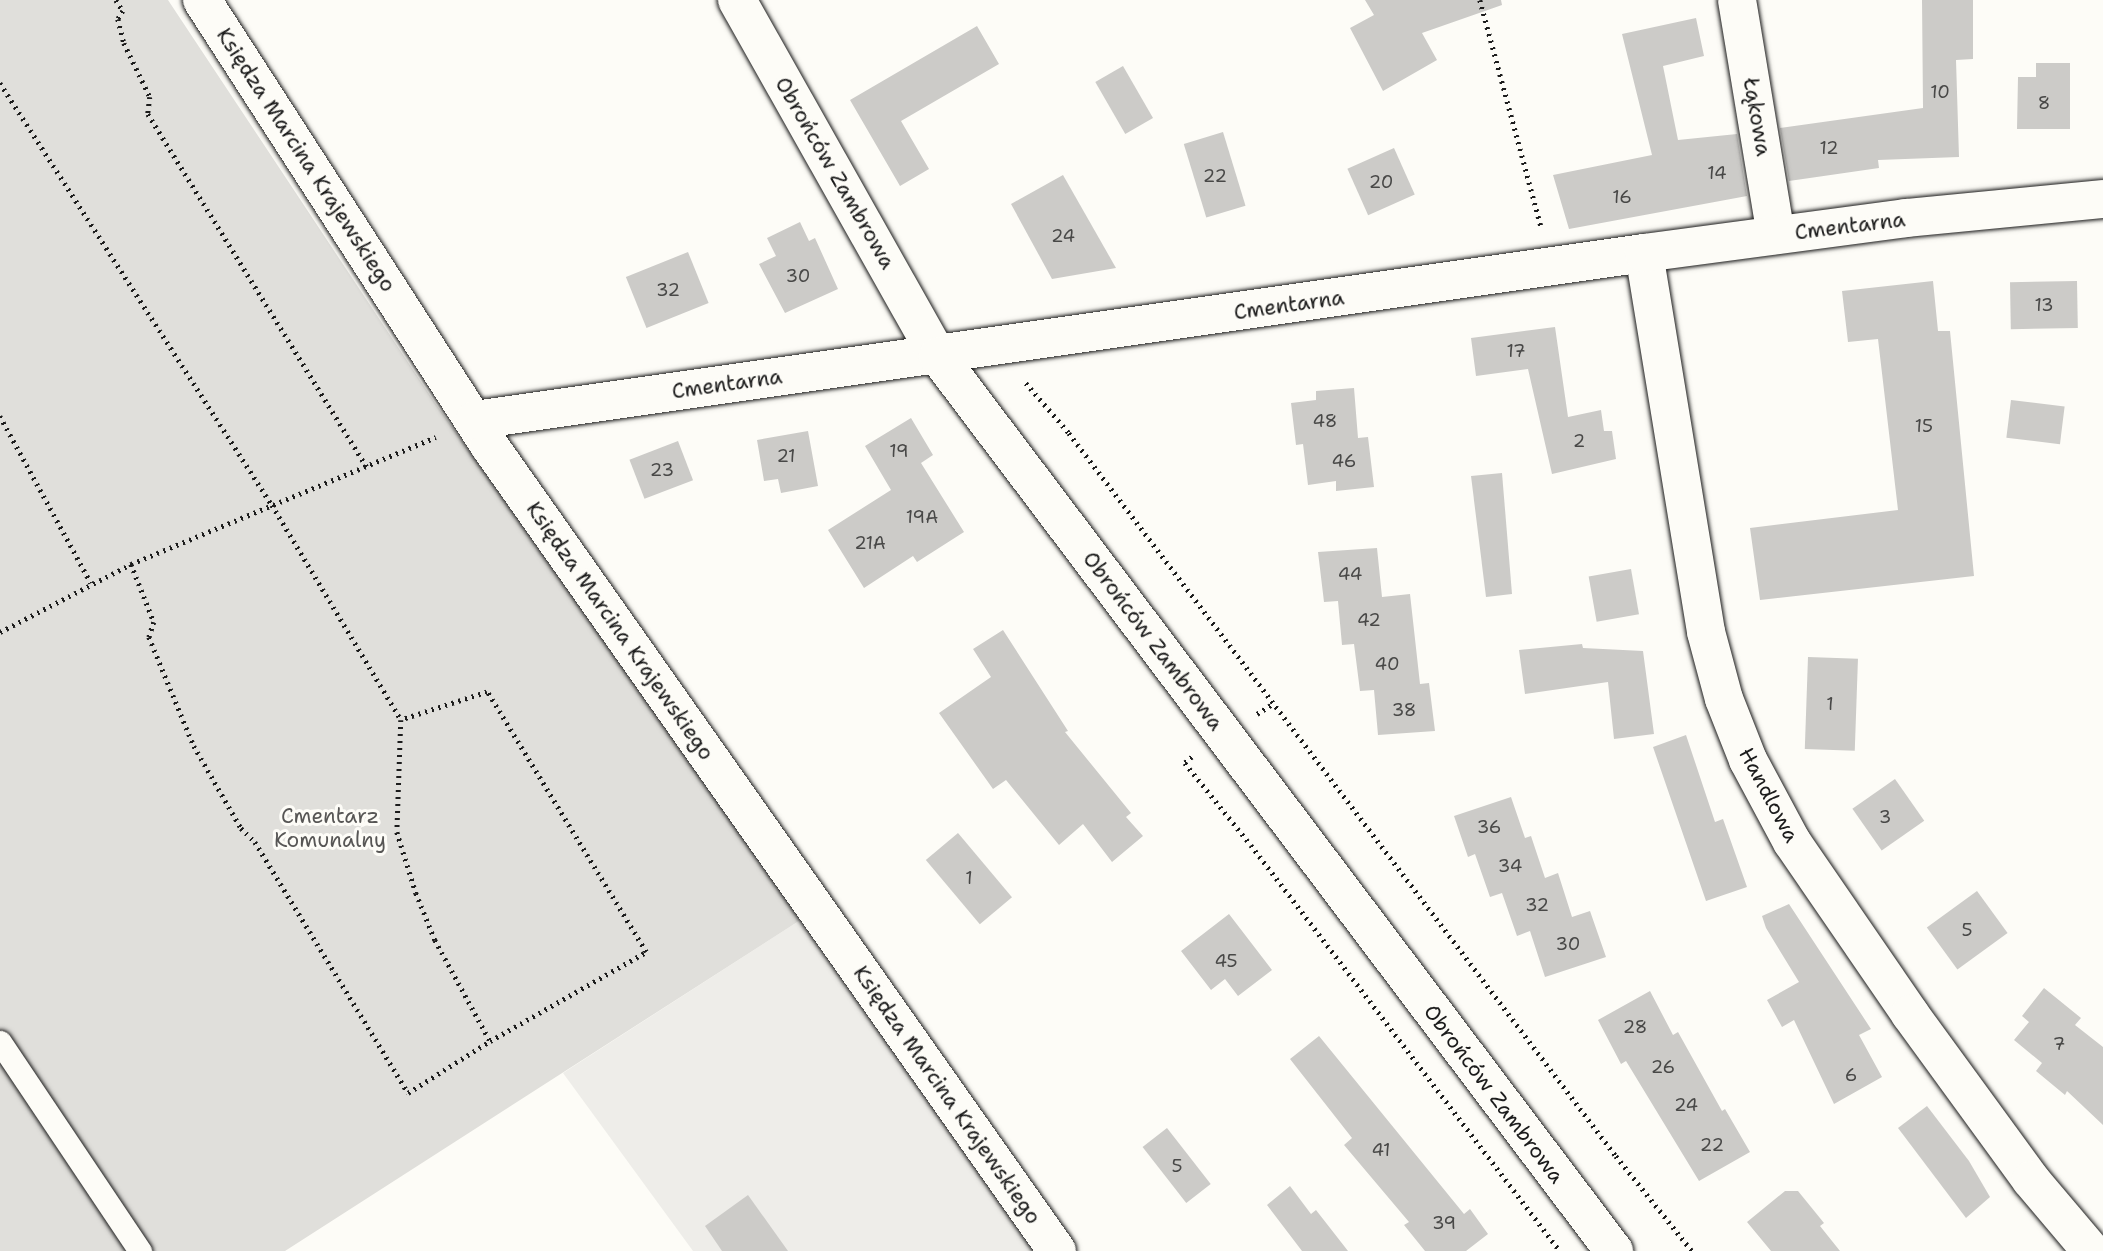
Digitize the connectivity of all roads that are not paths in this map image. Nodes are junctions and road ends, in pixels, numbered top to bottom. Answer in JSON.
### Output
{"nodes":[{"id":1,"x":202,"y":0,"type":"edge"},
{"id":2,"x":737,"y":0,"type":"edge"},
{"id":3,"x":1737,"y":0,"type":"edge"},
{"id":4,"x":2103,"y":199,"type":"edge"},
{"id":5,"x":1776,"y":235,"type":"junction"},
{"id":6,"x":1644,"y":253,"type":"junction"},
{"id":7,"x":938,"y":356,"type":"junction"},
{"id":8,"x":475,"y":420,"type":"junction"},
{"id":9,"x":0,"y":1042,"type":"edge"},
{"id":10,"x":140,"y":1251,"type":"edge"},
{"id":11,"x":1056,"y":1251,"type":"edge"},
{"id":12,"x":1615,"y":1251,"type":"edge"},
{"id":13,"x":2091,"y":1251,"type":"edge"}],
"edges":[{"from":1,"to":8,"type":"street","name":"Księdza Marcina Krajewskiego"},
{"from":2,"to":7,"type":"street","name":"Obrońców Zambrowa"},
{"from":3,"to":5,"type":"street","name":"Łąkowa"},
{"from":4,"to":5,"type":"street","name":"Cmentarna"},
{"from":5,"to":6,"type":"street","name":"Cmentarna"},
{"from":6,"to":7,"type":"street","name":"Cmentarna"},
{"from":6,"to":13,"type":"street","name":"Handlowa"},
{"from":7,"to":8,"type":"street","name":"Cmentarna"},
{"from":7,"to":12,"type":"street","name":"Obrońców Zambrowa"},
{"from":8,"to":11,"type":"street","name":"Księdza Marcina Krajewskiego"},
{"from":9,"to":10,"type":"lane"}]}
